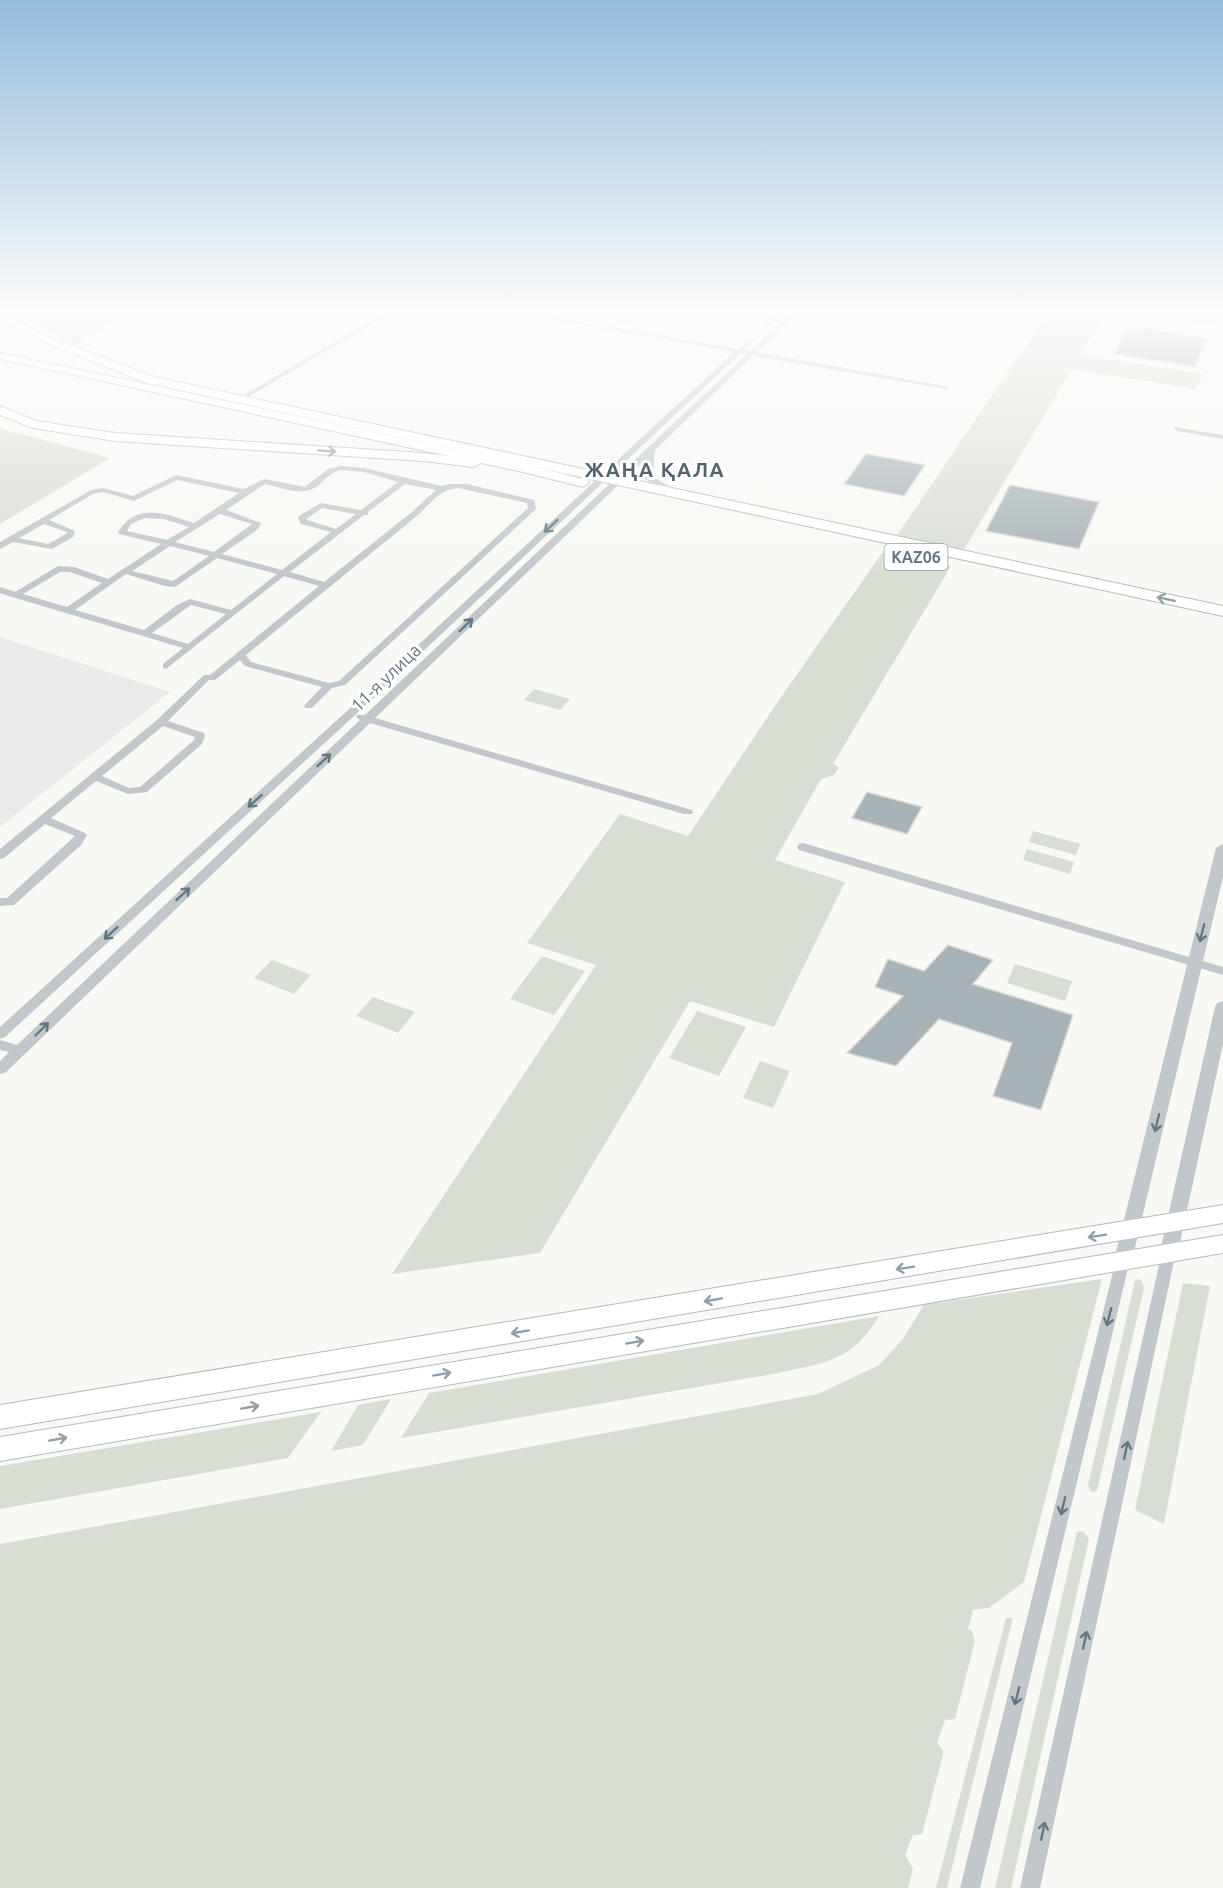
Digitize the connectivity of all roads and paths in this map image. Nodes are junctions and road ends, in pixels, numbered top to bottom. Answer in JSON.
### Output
{"nodes":[{"id":1,"x":206,"y":400,"type":"edge"},
{"id":2,"x":239,"y":400,"type":"edge"},
{"id":3,"x":688,"y":400,"type":"edge"},
{"id":4,"x":701,"y":400,"type":"edge"},
{"id":5,"x":0,"y":410,"type":"edge"},
{"id":6,"x":1178,"y":429,"type":"dead end"},
{"id":7,"x":1223,"y":437,"type":"edge"},
{"id":8,"x":650,"y":450,"type":"junction"},
{"id":9,"x":404,"y":481,"type":"junction"},
{"id":10,"x":601,"y":483,"type":"junction"},
{"id":11,"x":443,"y":489,"type":"junction"},
{"id":12,"x":245,"y":492,"type":"junction"},
{"id":13,"x":674,"y":493,"type":"junction"},
{"id":14,"x":219,"y":511,"type":"junction"},
{"id":15,"x":365,"y":513,"type":"junction"},
{"id":16,"x":44,"y":521,"type":"junction"},
{"id":17,"x":194,"y":526,"type":"junction"},
{"id":18,"x":339,"y":532,"type":"junction"},
{"id":19,"x":13,"y":539,"type":"junction"},
{"id":20,"x":168,"y":543,"type":"junction"},
{"id":21,"x":0,"y":546,"type":"edge"},
{"id":22,"x":216,"y":555,"type":"junction"},
{"id":23,"x":124,"y":572,"type":"junction"},
{"id":24,"x":283,"y":573,"type":"junction"},
{"id":25,"x":108,"y":582,"type":"junction"},
{"id":26,"x":324,"y":585,"type":"junction"},
{"id":27,"x":0,"y":590,"type":"edge"},
{"id":28,"x":15,"y":595,"type":"junction"},
{"id":29,"x":1223,"y":609,"type":"edge"},
{"id":30,"x":67,"y":611,"type":"junction"},
{"id":31,"x":233,"y":613,"type":"junction"},
{"id":32,"x":1223,"y":624,"type":"edge"},
{"id":33,"x":146,"y":633,"type":"junction"},
{"id":34,"x":190,"y":647,"type":"junction"},
{"id":35,"x":241,"y":654,"type":"junction"},
{"id":36,"x":166,"y":666,"type":"dead end"},
{"id":37,"x":329,"y":686,"type":"junction"},
{"id":38,"x":309,"y":706,"type":"dead end"},
{"id":39,"x":351,"y":713,"type":"junction"},
{"id":40,"x":367,"y":719,"type":"junction"},
{"id":41,"x":161,"y":722,"type":"junction"},
{"id":42,"x":96,"y":777,"type":"junction"},
{"id":43,"x":688,"y":812,"type":"dead end"},
{"id":44,"x":43,"y":819,"type":"junction"},
{"id":45,"x":803,"y":847,"type":"dead end"},
{"id":46,"x":1223,"y":848,"type":"edge"},
{"id":47,"x":0,"y":855,"type":"edge"},
{"id":48,"x":0,"y":902,"type":"edge"},
{"id":49,"x":1195,"y":963,"type":"junction"},
{"id":50,"x":1223,"y":971,"type":"edge"},
{"id":51,"x":1223,"y":1007,"type":"edge"},
{"id":52,"x":0,"y":1034,"type":"edge"},
{"id":53,"x":0,"y":1045,"type":"edge"},
{"id":54,"x":20,"y":1050,"type":"junction"},
{"id":55,"x":0,"y":1069,"type":"edge"},
{"id":56,"x":1223,"y":1214,"type":"edge"},
{"id":57,"x":1176,"y":1223,"type":"junction"},
{"id":58,"x":1128,"y":1231,"type":"junction"},
{"id":59,"x":1223,"y":1244,"type":"edge"},
{"id":60,"x":1169,"y":1252,"type":"junction"},
{"id":61,"x":1123,"y":1260,"type":"junction"},
{"id":62,"x":0,"y":1417,"type":"edge"},
{"id":63,"x":0,"y":1449,"type":"edge"},
{"id":64,"x":970,"y":1888,"type":"edge"},
{"id":65,"x":1030,"y":1888,"type":"edge"}],
"edges":[{"from":1,"to":10,"type":"main road","number":"KАZ06"},
{"from":2,"to":10,"type":"highway","number":"KАZ06"},
{"from":3,"to":10,"type":"street","name":"11-я улица"},
{"from":4,"to":8,"type":"street","name":"11-я улица"},
{"from":5,"to":10,"type":"highway","number":"KАZ06","one_way":true},
{"from":6,"to":7,"type":"street"},
{"from":8,"to":10,"type":"street","name":"11-я улица"},
{"from":8,"to":13,"type":"street"},
{"from":9,"to":11,"type":"street"},
{"from":9,"to":12,"type":"street"},
{"from":9,"to":15,"type":"street"},
{"from":10,"to":13,"type":"highway","number":"KАZ06"},
{"from":10,"to":32,"type":"highway","number":"KАZ06"},
{"from":10,"to":39,"type":"street","name":"11-я улица","one_way":true},
{"from":40,"to":10,"type":"street","name":"11-я улица","one_way":true},
{"from":11,"to":26,"type":"street"},
{"from":11,"to":37,"type":"street"},
{"from":12,"to":14,"type":"street"},
{"from":12,"to":16,"type":"street"},
{"from":29,"to":13,"type":"highway","number":"KАZ06","one_way":true},
{"from":14,"to":17,"type":"street"},
{"from":14,"to":22,"type":"street"},
{"from":15,"to":18,"type":"street"},
{"from":15,"to":18,"type":"street"},
{"from":16,"to":19,"type":"street"},
{"from":16,"to":19,"type":"street"},
{"from":17,"to":20,"type":"street"},
{"from":17,"to":20,"type":"street"},
{"from":18,"to":24,"type":"street"},
{"from":19,"to":21,"type":"street"},
{"from":20,"to":22,"type":"street"},
{"from":20,"to":23,"type":"street"},
{"from":22,"to":23,"type":"street"},
{"from":22,"to":24,"type":"street"},
{"from":23,"to":25,"type":"street"},
{"from":24,"to":26,"type":"street"},
{"from":24,"to":31,"type":"street"},
{"from":25,"to":28,"type":"street"},
{"from":25,"to":30,"type":"street"},
{"from":26,"to":35,"type":"street"},
{"from":27,"to":28,"type":"street"},
{"from":28,"to":30,"type":"street"},
{"from":30,"to":33,"type":"street"},
{"from":31,"to":33,"type":"street"},
{"from":31,"to":34,"type":"street"},
{"from":33,"to":34,"type":"street"},
{"from":34,"to":36,"type":"street"},
{"from":35,"to":37,"type":"street"},
{"from":35,"to":41,"type":"street"},
{"from":37,"to":38,"type":"street"},
{"from":39,"to":40,"type":"street"},
{"from":39,"to":52,"type":"street","name":"11-я улица","one_way":true},
{"from":40,"to":43,"type":"street"},
{"from":54,"to":40,"type":"street","name":"11-я улица","one_way":true},
{"from":41,"to":42,"type":"street"},
{"from":41,"to":42,"type":"street"},
{"from":42,"to":44,"type":"street"},
{"from":44,"to":47,"type":"street"},
{"from":44,"to":48,"type":"street"},
{"from":45,"to":49,"type":"street"},
{"from":46,"to":49,"type":"street","one_way":true},
{"from":49,"to":50,"type":"street"},
{"from":49,"to":58,"type":"street","one_way":true},
{"from":51,"to":57,"type":"street"},
{"from":53,"to":54,"type":"street"},
{"from":54,"to":55,"type":"street","name":"11-я улица"},
{"from":56,"to":57,"type":"main road"},
{"from":57,"to":58,"type":"main road"},
{"from":57,"to":60,"type":"street"},
{"from":58,"to":61,"type":"street"},
{"from":58,"to":62,"type":"main road","one_way":true},
{"from":59,"to":60,"type":"main road"},
{"from":60,"to":61,"type":"main road"},
{"from":65,"to":60,"type":"street","one_way":true},
{"from":63,"to":61,"type":"main road","one_way":true},
{"from":61,"to":64,"type":"street","one_way":true}]}
